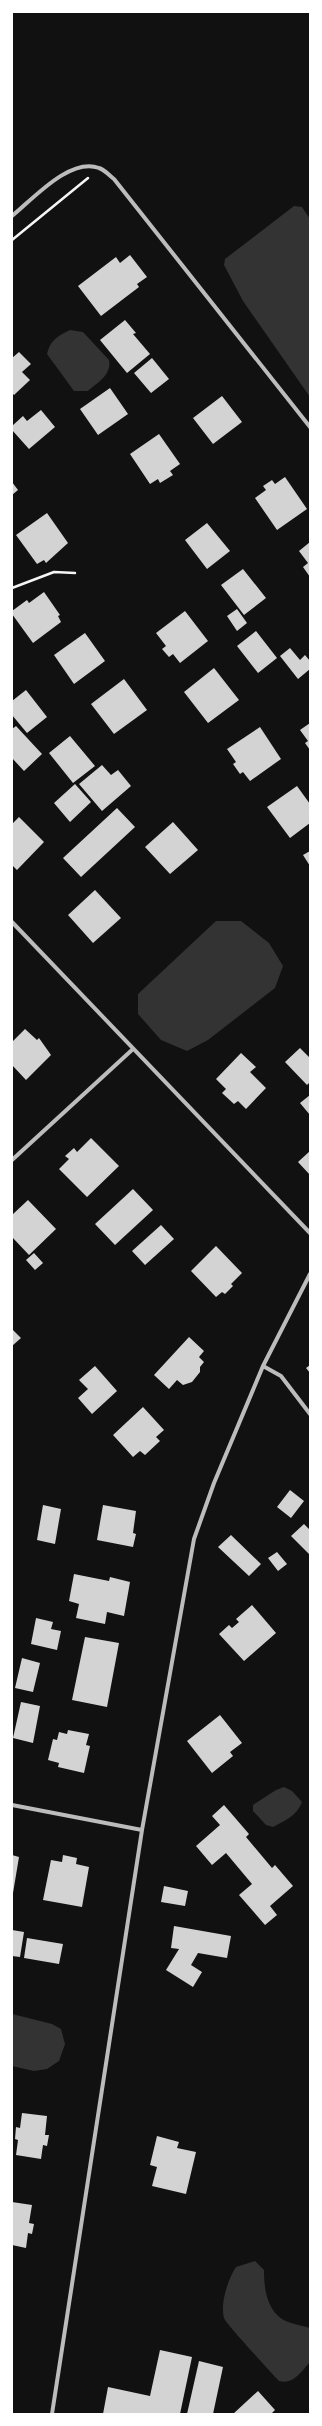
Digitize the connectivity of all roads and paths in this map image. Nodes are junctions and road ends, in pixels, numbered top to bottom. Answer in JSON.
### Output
{"nodes":[{"id":1,"x":101,"y":168,"type":"junction"},
{"id":2,"x":12,"y":216,"type":"edge"},
{"id":3,"x":12,"y":240,"type":"edge"},
{"id":4,"x":310,"y":427,"type":"edge"},
{"id":5,"x":75,"y":573,"type":"dead end"},
{"id":6,"x":12,"y":588,"type":"edge"},
{"id":7,"x":12,"y":922,"type":"edge"},
{"id":8,"x":133,"y":1049,"type":"junction"},
{"id":9,"x":12,"y":1160,"type":"edge"},
{"id":10,"x":310,"y":1233,"type":"edge"},
{"id":11,"x":310,"y":1274,"type":"edge"},
{"id":12,"x":263,"y":1366,"type":"junction"},
{"id":13,"x":310,"y":1414,"type":"edge"},
{"id":14,"x":12,"y":1805,"type":"edge"},
{"id":15,"x":142,"y":1830,"type":"junction"},
{"id":16,"x":52,"y":2414,"type":"edge"}],
"edges":[{"from":1,"to":2,"type":"street"},
{"from":1,"to":3,"type":"path"},
{"from":1,"to":4,"type":"street"},
{"from":5,"to":6,"type":"path"},
{"from":7,"to":8,"type":"street"},
{"from":8,"to":9,"type":"street"},
{"from":8,"to":10,"type":"street"},
{"from":11,"to":12,"type":"street"},
{"from":12,"to":13,"type":"street"},
{"from":12,"to":15,"type":"street"},
{"from":14,"to":15,"type":"street"},
{"from":15,"to":16,"type":"street"}]}
